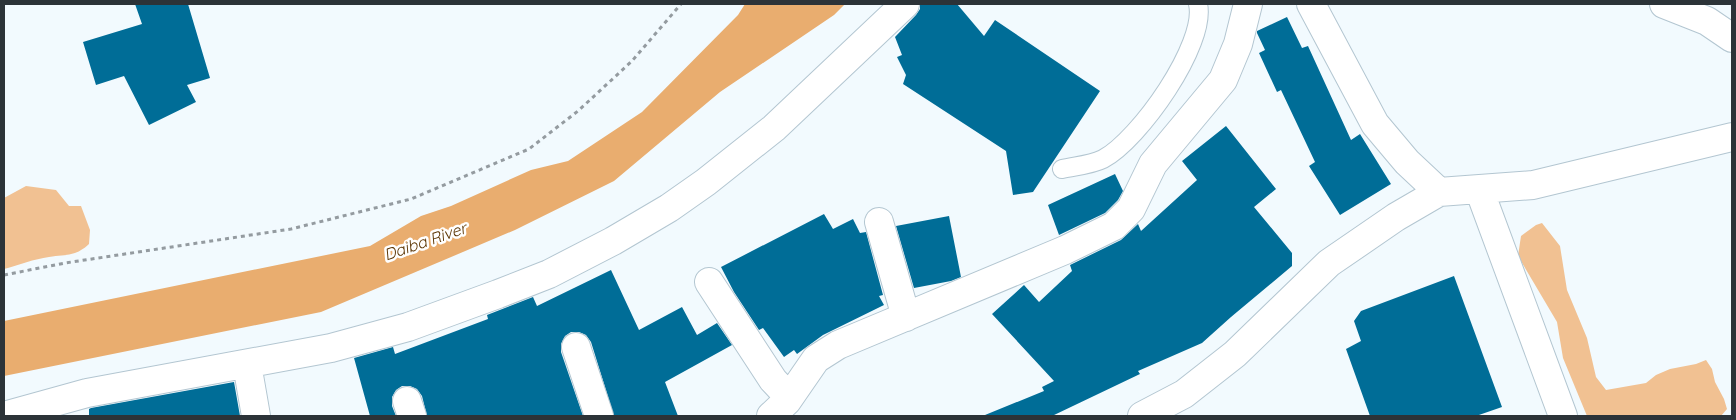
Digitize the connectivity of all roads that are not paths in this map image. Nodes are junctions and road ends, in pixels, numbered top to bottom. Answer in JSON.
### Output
{"nodes":[{"id":1,"x":905,"y":4,"type":"edge"},
{"id":2,"x":1198,"y":4,"type":"edge"},
{"id":3,"x":1248,"y":4,"type":"edge"},
{"id":4,"x":1311,"y":4,"type":"edge"},
{"id":5,"x":1664,"y":4,"type":"edge"},
{"id":6,"x":1732,"y":38,"type":"edge"},
{"id":7,"x":1732,"y":137,"type":"edge"},
{"id":8,"x":1062,"y":169,"type":"dead end"},
{"id":9,"x":1480,"y":189,"type":"junction"},
{"id":10,"x":1439,"y":192,"type":"junction"},
{"id":11,"x":879,"y":222,"type":"dead end"},
{"id":12,"x":709,"y":282,"type":"dead end"},
{"id":13,"x":906,"y":317,"type":"junction"},
{"id":14,"x":576,"y":347,"type":"dead end"},
{"id":15,"x":247,"y":364,"type":"junction"},
{"id":16,"x":789,"y":397,"type":"junction"},
{"id":17,"x":89,"y":405,"type":"edge"},
{"id":18,"x":4,"y":416,"type":"edge"},
{"id":19,"x":256,"y":416,"type":"edge"},
{"id":20,"x":599,"y":416,"type":"edge"},
{"id":21,"x":770,"y":416,"type":"edge"},
{"id":22,"x":1142,"y":416,"type":"edge"},
{"id":23,"x":1563,"y":416,"type":"edge"}],
"edges":[{"from":1,"to":15,"type":"street"},
{"from":2,"to":8,"type":"lane"},
{"from":3,"to":13,"type":"street"},
{"from":4,"to":10,"type":"street"},
{"from":5,"to":6,"type":"street"},
{"from":7,"to":9,"type":"street"},
{"from":9,"to":10,"type":"street"},
{"from":9,"to":23,"type":"street"},
{"from":10,"to":22,"type":"street"},
{"from":11,"to":13,"type":"street"},
{"from":12,"to":16,"type":"street"},
{"from":13,"to":16,"type":"street"},
{"from":14,"to":20,"type":"street"},
{"from":15,"to":17,"type":"street"},
{"from":15,"to":19,"type":"street"},
{"from":16,"to":21,"type":"street"},
{"from":17,"to":18,"type":"street"}]}
